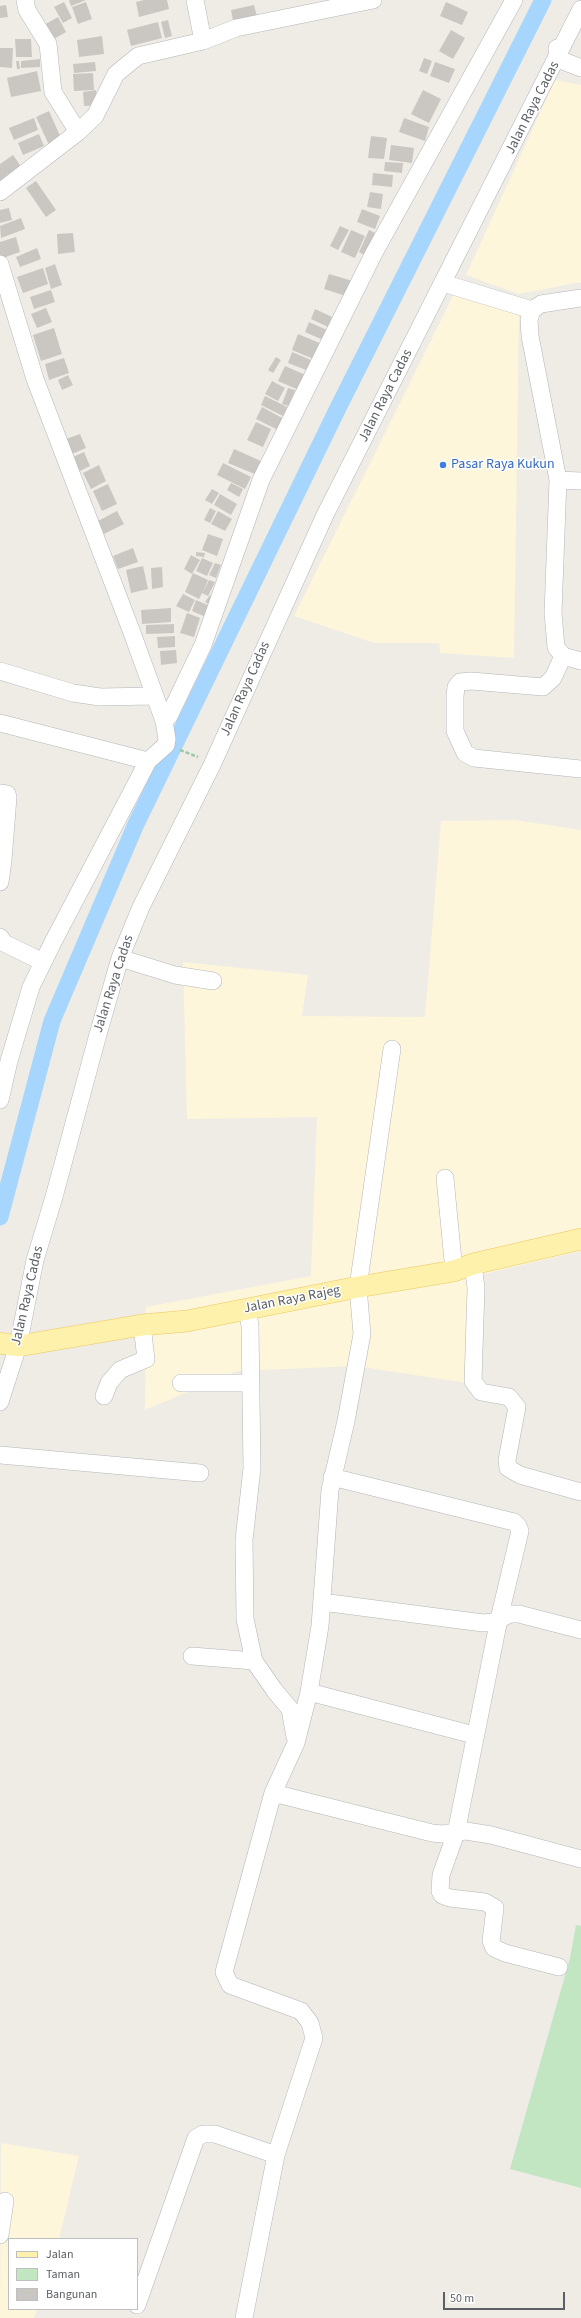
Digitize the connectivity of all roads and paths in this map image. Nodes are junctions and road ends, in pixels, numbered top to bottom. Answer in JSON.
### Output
{"nodes":[{"id":1,"x":25,"y":0,"type":"edge"},
{"id":2,"x":195,"y":0,"type":"edge"},
{"id":3,"x":373,"y":0,"type":"edge"},
{"id":4,"x":514,"y":0,"type":"edge"},
{"id":5,"x":577,"y":0,"type":"edge"},
{"id":6,"x":581,"y":9,"type":"edge"},
{"id":7,"x":203,"y":41,"type":"junction"},
{"id":8,"x":558,"y":59,"type":"junction"},
{"id":9,"x":581,"y":68,"type":"edge"},
{"id":10,"x":78,"y":132,"type":"junction"},
{"id":11,"x":0,"y":192,"type":"edge"},
{"id":12,"x":0,"y":264,"type":"edge"},
{"id":13,"x":443,"y":283,"type":"junction"},
{"id":14,"x":581,"y":298,"type":"edge"},
{"id":15,"x":532,"y":310,"type":"junction"},
{"id":16,"x":558,"y":480,"type":"junction"},
{"id":17,"x":581,"y":481,"type":"edge"},
{"id":18,"x":563,"y":656,"type":"junction"},
{"id":19,"x":581,"y":661,"type":"edge"},
{"id":20,"x":0,"y":671,"type":"edge"},
{"id":21,"x":154,"y":696,"type":"junction"},
{"id":22,"x":0,"y":723,"type":"edge"},
{"id":23,"x":168,"y":734,"type":"junction"},
{"id":24,"x":202,"y":759,"type":"dead end"},
{"id":25,"x":148,"y":761,"type":"junction"},
{"id":26,"x":581,"y":769,"type":"edge"},
{"id":27,"x":0,"y":793,"type":"edge"},
{"id":28,"x":1,"y":860,"type":"edge"},
{"id":29,"x":0,"y":882,"type":"edge"},
{"id":30,"x":0,"y":937,"type":"edge"},
{"id":31,"x":120,"y":958,"type":"junction"},
{"id":32,"x":43,"y":962,"type":"junction"},
{"id":33,"x":213,"y":981,"type":"dead end"},
{"id":34,"x":392,"y":1049,"type":"dead end"},
{"id":35,"x":0,"y":1100,"type":"edge"},
{"id":36,"x":445,"y":1178,"type":"dead end"},
{"id":37,"x":581,"y":1239,"type":"edge"},
{"id":38,"x":463,"y":1268,"type":"junction"},
{"id":39,"x":358,"y":1286,"type":"junction"},
{"id":40,"x":247,"y":1308,"type":"junction"},
{"id":41,"x":142,"y":1325,"type":"junction"},
{"id":42,"x":9,"y":1345,"type":"edge"},
{"id":43,"x":181,"y":1383,"type":"dead end"},
{"id":44,"x":252,"y":1383,"type":"junction"},
{"id":45,"x":104,"y":1396,"type":"dead end"},
{"id":46,"x":0,"y":1402,"type":"edge"},
{"id":47,"x":0,"y":1455,"type":"edge"},
{"id":48,"x":200,"y":1473,"type":"dead end"},
{"id":49,"x":332,"y":1477,"type":"junction"},
{"id":50,"x":581,"y":1492,"type":"edge"},
{"id":51,"x":322,"y":1602,"type":"junction"},
{"id":52,"x":499,"y":1619,"type":"junction"},
{"id":53,"x":581,"y":1630,"type":"edge"},
{"id":54,"x":192,"y":1656,"type":"dead end"},
{"id":55,"x":254,"y":1661,"type":"junction"},
{"id":56,"x":309,"y":1692,"type":"junction"},
{"id":57,"x":474,"y":1735,"type":"junction"},
{"id":58,"x":296,"y":1743,"type":"junction"},
{"id":59,"x":273,"y":1793,"type":"junction"},
{"id":60,"x":456,"y":1833,"type":"junction"},
{"id":61,"x":581,"y":1859,"type":"edge"},
{"id":62,"x":559,"y":1967,"type":"dead end"},
{"id":63,"x":276,"y":2155,"type":"junction"},
{"id":64,"x":5,"y":2201,"type":"dead end"},
{"id":65,"x":0,"y":2235,"type":"edge"},
{"id":66,"x":138,"y":2302,"type":"edge"},
{"id":67,"x":244,"y":2318,"type":"edge"}],
"edges":[{"from":1,"to":10,"type":"street"},
{"from":2,"to":7,"type":"street"},
{"from":3,"to":7,"type":"street"},
{"from":4,"to":23,"type":"street"},
{"from":5,"to":8,"type":"street"},
{"from":6,"to":8,"type":"street","name":"Jalan Raya Cadas"},
{"from":7,"to":10,"type":"street"},
{"from":8,"to":9,"type":"street"},
{"from":8,"to":13,"type":"street","name":"Jalan Raya Cadas"},
{"from":10,"to":11,"type":"street"},
{"from":12,"to":21,"type":"street"},
{"from":13,"to":15,"type":"street"},
{"from":13,"to":31,"type":"street","name":"Jalan Raya Cadas"},
{"from":14,"to":15,"type":"street"},
{"from":15,"to":16,"type":"street"},
{"from":16,"to":17,"type":"street"},
{"from":16,"to":18,"type":"street"},
{"from":18,"to":19,"type":"street"},
{"from":18,"to":26,"type":"street"},
{"from":20,"to":21,"type":"street"},
{"from":21,"to":23,"type":"street"},
{"from":22,"to":25,"type":"street"},
{"from":23,"to":24,"type":"path"},
{"from":23,"to":25,"type":"street"},
{"from":25,"to":32,"type":"street"},
{"from":27,"to":28,"type":"street"},
{"from":28,"to":29,"type":"street"},
{"from":30,"to":32,"type":"street"},
{"from":31,"to":33,"type":"street"},
{"from":31,"to":42,"type":"street","name":"Jalan Raya Cadas"},
{"from":32,"to":35,"type":"street"},
{"from":34,"to":39,"type":"street"},
{"from":36,"to":38,"type":"street"},
{"from":37,"to":38,"type":"main road","name":"Jalan Raya Rajeg"},
{"from":38,"to":39,"type":"main road","name":"Jalan Raya Rajeg"},
{"from":38,"to":50,"type":"street"},
{"from":39,"to":40,"type":"main road","name":"Jalan Raya Rajeg"},
{"from":39,"to":49,"type":"street"},
{"from":40,"to":41,"type":"main road","name":"Jalan Raya Rajeg"},
{"from":40,"to":44,"type":"street"},
{"from":41,"to":42,"type":"main road","name":"Jalan Raya Rajeg"},
{"from":41,"to":45,"type":"street"},
{"from":42,"to":46,"type":"street","name":"Jalan Raya Cadas"},
{"from":43,"to":44,"type":"street"},
{"from":44,"to":55,"type":"street"},
{"from":47,"to":48,"type":"street"},
{"from":49,"to":51,"type":"street"},
{"from":49,"to":52,"type":"street"},
{"from":51,"to":52,"type":"street"},
{"from":51,"to":56,"type":"street"},
{"from":52,"to":53,"type":"street"},
{"from":52,"to":57,"type":"street"},
{"from":54,"to":55,"type":"street"},
{"from":55,"to":58,"type":"street"},
{"from":56,"to":57,"type":"street"},
{"from":56,"to":58,"type":"street"},
{"from":57,"to":60,"type":"street"},
{"from":58,"to":59,"type":"street"},
{"from":59,"to":60,"type":"street"},
{"from":59,"to":63,"type":"street"},
{"from":60,"to":61,"type":"street"},
{"from":60,"to":62,"type":"street"},
{"from":63,"to":66,"type":"street"},
{"from":63,"to":67,"type":"street"},
{"from":64,"to":65,"type":"street"}]}
